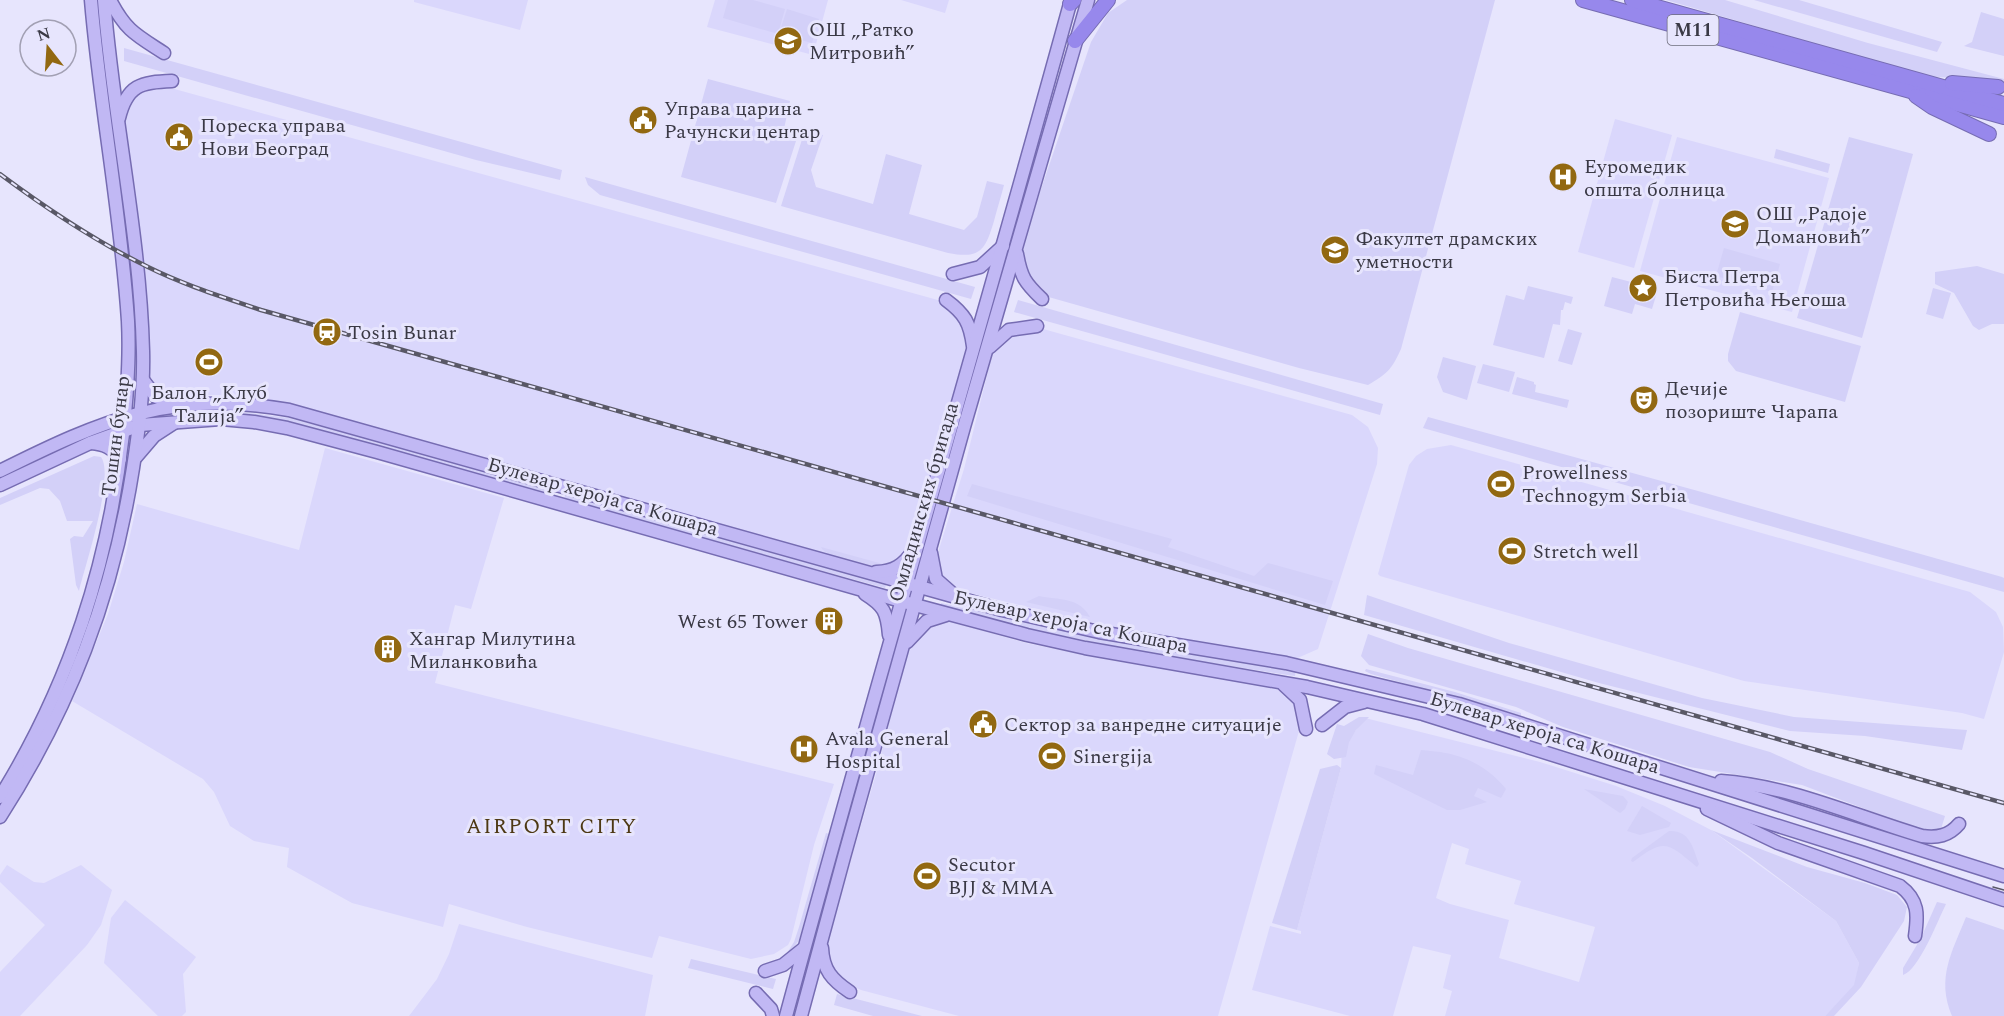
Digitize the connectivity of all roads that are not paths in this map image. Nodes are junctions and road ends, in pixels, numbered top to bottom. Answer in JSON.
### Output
{"nodes":[{"id":1,"x":91,"y":0,"type":"edge"},
{"id":2,"x":104,"y":0,"type":"edge"},
{"id":3,"x":110,"y":0,"type":"edge"},
{"id":4,"x":1088,"y":0,"type":"edge"},
{"id":5,"x":1108,"y":0,"type":"edge"},
{"id":6,"x":1583,"y":0,"type":"edge"},
{"id":7,"x":1632,"y":0,"type":"edge"},
{"id":8,"x":1071,"y":1,"type":"edge"},
{"id":9,"x":1075,"y":41,"type":"junction"},
{"id":10,"x":164,"y":53,"type":"dead end"},
{"id":11,"x":172,"y":81,"type":"dead end"},
{"id":12,"x":1909,"y":84,"type":"junction"},
{"id":13,"x":1998,"y":87,"type":"dead end"},
{"id":14,"x":2004,"y":104,"type":"edge"},
{"id":15,"x":2004,"y":117,"type":"edge"},
{"id":16,"x":118,"y":122,"type":"junction"},
{"id":17,"x":1989,"y":134,"type":"dead end"},
{"id":18,"x":1004,"y":245,"type":"junction"},
{"id":19,"x":1016,"y":248,"type":"junction"},
{"id":20,"x":953,"y":274,"type":"dead end"},
{"id":21,"x":1042,"y":299,"type":"dead end"},
{"id":22,"x":946,"y":300,"type":"dead end"},
{"id":23,"x":1037,"y":326,"type":"dead end"},
{"id":24,"x":973,"y":348,"type":"junction"},
{"id":25,"x":987,"y":351,"type":"junction"},
{"id":26,"x":143,"y":380,"type":"junction"},
{"id":27,"x":177,"y":405,"type":"junction"},
{"id":28,"x":141,"y":412,"type":"junction"},
{"id":29,"x":125,"y":417,"type":"junction"},
{"id":30,"x":178,"y":421,"type":"junction"},
{"id":31,"x":140,"y":425,"type":"junction"},
{"id":32,"x":123,"y":430,"type":"junction"},
{"id":33,"x":90,"y":443,"type":"junction"},
{"id":34,"x":120,"y":459,"type":"junction"},
{"id":35,"x":134,"y":461,"type":"junction"},
{"id":36,"x":0,"y":471,"type":"edge"},
{"id":37,"x":0,"y":485,"type":"edge"},
{"id":38,"x":560,"y":485,"type":"junction"},
{"id":39,"x":556,"y":503,"type":"junction"},
{"id":40,"x":917,"y":545,"type":"junction"},
{"id":41,"x":931,"y":546,"type":"junction"},
{"id":42,"x":865,"y":572,"type":"junction"},
{"id":43,"x":906,"y":584,"type":"junction"},
{"id":44,"x":856,"y":588,"type":"junction"},
{"id":45,"x":920,"y":588,"type":"junction"},
{"id":46,"x":958,"y":599,"type":"junction"},
{"id":47,"x":901,"y":601,"type":"junction"},
{"id":48,"x":915,"y":605,"type":"junction"},
{"id":49,"x":948,"y":614,"type":"junction"},
{"id":50,"x":889,"y":644,"type":"junction"},
{"id":51,"x":903,"y":647,"type":"junction"},
{"id":52,"x":1281,"y":682,"type":"junction"},
{"id":53,"x":1370,"y":702,"type":"junction"},
{"id":54,"x":1322,"y":725,"type":"dead end"},
{"id":55,"x":1306,"y":729,"type":"dead end"},
{"id":56,"x":1689,"y":776,"type":"junction"},
{"id":57,"x":1681,"y":795,"type":"junction"},
{"id":58,"x":0,"y":797,"type":"edge"},
{"id":59,"x":0,"y":817,"type":"edge"},
{"id":60,"x":1959,"y":824,"type":"dead end"},
{"id":61,"x":2004,"y":876,"type":"edge"},
{"id":62,"x":2004,"y":900,"type":"edge"},
{"id":63,"x":822,"y":936,"type":"junction"},
{"id":64,"x":1915,"y":936,"type":"dead end"},
{"id":65,"x":804,"y":949,"type":"junction"},
{"id":66,"x":765,"y":970,"type":"dead end"},
{"id":67,"x":850,"y":992,"type":"dead end"},
{"id":68,"x":756,"y":993,"type":"dead end"},
{"id":69,"x":773,"y":1016,"type":"edge"},
{"id":70,"x":786,"y":1016,"type":"edge"},
{"id":71,"x":801,"y":1016,"type":"edge"}],
"edges":[{"from":1,"to":29,"type":"main road","name":"Тошин бунар"},
{"from":2,"to":16,"type":"main road","name":"Тошин бунар"},
{"from":3,"to":10,"type":"main road"},
{"from":4,"to":9,"type":"main road","name":"Омладинских бригада"},
{"from":5,"to":9,"type":"highway"},
{"from":6,"to":12,"type":"highway","number":"M11"},
{"from":7,"to":12,"type":"highway","number":"M11"},
{"from":8,"to":18,"type":"main road","name":"Омладинских бригада"},
{"from":9,"to":19,"type":"main road","name":"Омладинских бригада"},
{"from":11,"to":16,"type":"main road"},
{"from":12,"to":13,"type":"highway"},
{"from":12,"to":14,"type":"highway","number":"M11"},
{"from":12,"to":15,"type":"highway","number":"M11"},
{"from":12,"to":17,"type":"highway"},
{"from":16,"to":26,"type":"main road","name":"Тошин бунар"},
{"from":18,"to":20,"type":"main road"},
{"from":18,"to":24,"type":"main road","name":"Омладинских бригада"},
{"from":19,"to":21,"type":"main road"},
{"from":19,"to":25,"type":"main road","name":"Омладинских бригада"},
{"from":22,"to":24,"type":"main road"},
{"from":23,"to":25,"type":"main road"},
{"from":24,"to":40,"type":"main road","name":"Омладинских бригада"},
{"from":25,"to":41,"type":"main road","name":"Омладинских бригада"},
{"from":26,"to":27,"type":"main road"},
{"from":26,"to":28,"type":"main road","name":"Тошин бунар"},
{"from":27,"to":28,"type":"main road","name":"Булевар хероја са Кошара"},
{"from":27,"to":38,"type":"main road","name":"Булевар хероја са Кошара"},
{"from":28,"to":29,"type":"main road","name":"Булевар хероја са Кошара"},
{"from":28,"to":31,"type":"main road","name":"Тошин бунар"},
{"from":29,"to":32,"type":"main road","name":"Тошин бунар"},
{"from":29,"to":36,"type":"main road","name":"Булевар хероја са Кошара"},
{"from":30,"to":31,"type":"main road","name":"Булевар хероја са Кошара"},
{"from":30,"to":35,"type":"main road"},
{"from":30,"to":39,"type":"main road","name":"Булевар хероја са Кошара"},
{"from":31,"to":32,"type":"main road","name":"Булевар хероја са Кошара"},
{"from":31,"to":35,"type":"main road","name":"Тошин бунар"},
{"from":32,"to":33,"type":"main road","name":"Булевар хероја са Кошара"},
{"from":32,"to":34,"type":"main road","name":"Тошин бунар"},
{"from":33,"to":34,"type":"main road"},
{"from":33,"to":37,"type":"main road","name":"Булевар хероја са Кошара"},
{"from":34,"to":58,"type":"main road","name":"Тошин бунар"},
{"from":35,"to":59,"type":"main road","name":"Тошин бунар"},
{"from":38,"to":39,"type":"main road"},
{"from":38,"to":42,"type":"main road","name":"Булевар хероја са Кошара"},
{"from":39,"to":44,"type":"main road","name":"Булевар хероја са Кошара"},
{"from":40,"to":42,"type":"main road"},
{"from":40,"to":43,"type":"main road","name":"Омладинских бригада"},
{"from":41,"to":45,"type":"main road","name":"Омладинских бригада"},
{"from":41,"to":46,"type":"main road"},
{"from":42,"to":43,"type":"main road","name":"Булевар хероја са Кошара"},
{"from":43,"to":45,"type":"main road","name":"Булевар хероја са Кошара"},
{"from":43,"to":47,"type":"main road","name":"Омладинских бригада"},
{"from":44,"to":47,"type":"main road","name":"Булевар хероја са Кошара"},
{"from":44,"to":50,"type":"main road"},
{"from":45,"to":46,"type":"main road","name":"Булевар хероја са Кошара"},
{"from":45,"to":48,"type":"main road","name":"Омладинских бригада"},
{"from":46,"to":56,"type":"main road","name":"Булевар хероја са Кошара"},
{"from":47,"to":48,"type":"main road","name":"Булевар хероја са Кошара"},
{"from":47,"to":50,"type":"main road","name":"Омладинских бригада"},
{"from":48,"to":49,"type":"main road","name":"Булевар хероја са Кошара"},
{"from":48,"to":51,"type":"main road","name":"Омладинских бригада"},
{"from":49,"to":51,"type":"main road"},
{"from":49,"to":52,"type":"main road","name":"Булевар хероја са Кошара"},
{"from":50,"to":65,"type":"main road","name":"Омладинских бригада"},
{"from":51,"to":63,"type":"main road","name":"Омладинских бригада"},
{"from":52,"to":53,"type":"main road","name":"Булевар хероја са Кошара"},
{"from":52,"to":55,"type":"main road"},
{"from":53,"to":54,"type":"main road"},
{"from":53,"to":57,"type":"main road","name":"Булевар хероја са Кошара"},
{"from":56,"to":60,"type":"main road"},
{"from":56,"to":61,"type":"main road","name":"Булевар хероја са Кошара"},
{"from":57,"to":62,"type":"main road","name":"Булевар хероја са Кошара"},
{"from":57,"to":64,"type":"main road"},
{"from":63,"to":67,"type":"main road"},
{"from":63,"to":71,"type":"main road","name":"Омладинских бригада"},
{"from":65,"to":66,"type":"main road"},
{"from":65,"to":70,"type":"main road","name":"Омладинских бригада"},
{"from":68,"to":69,"type":"main road"}]}
